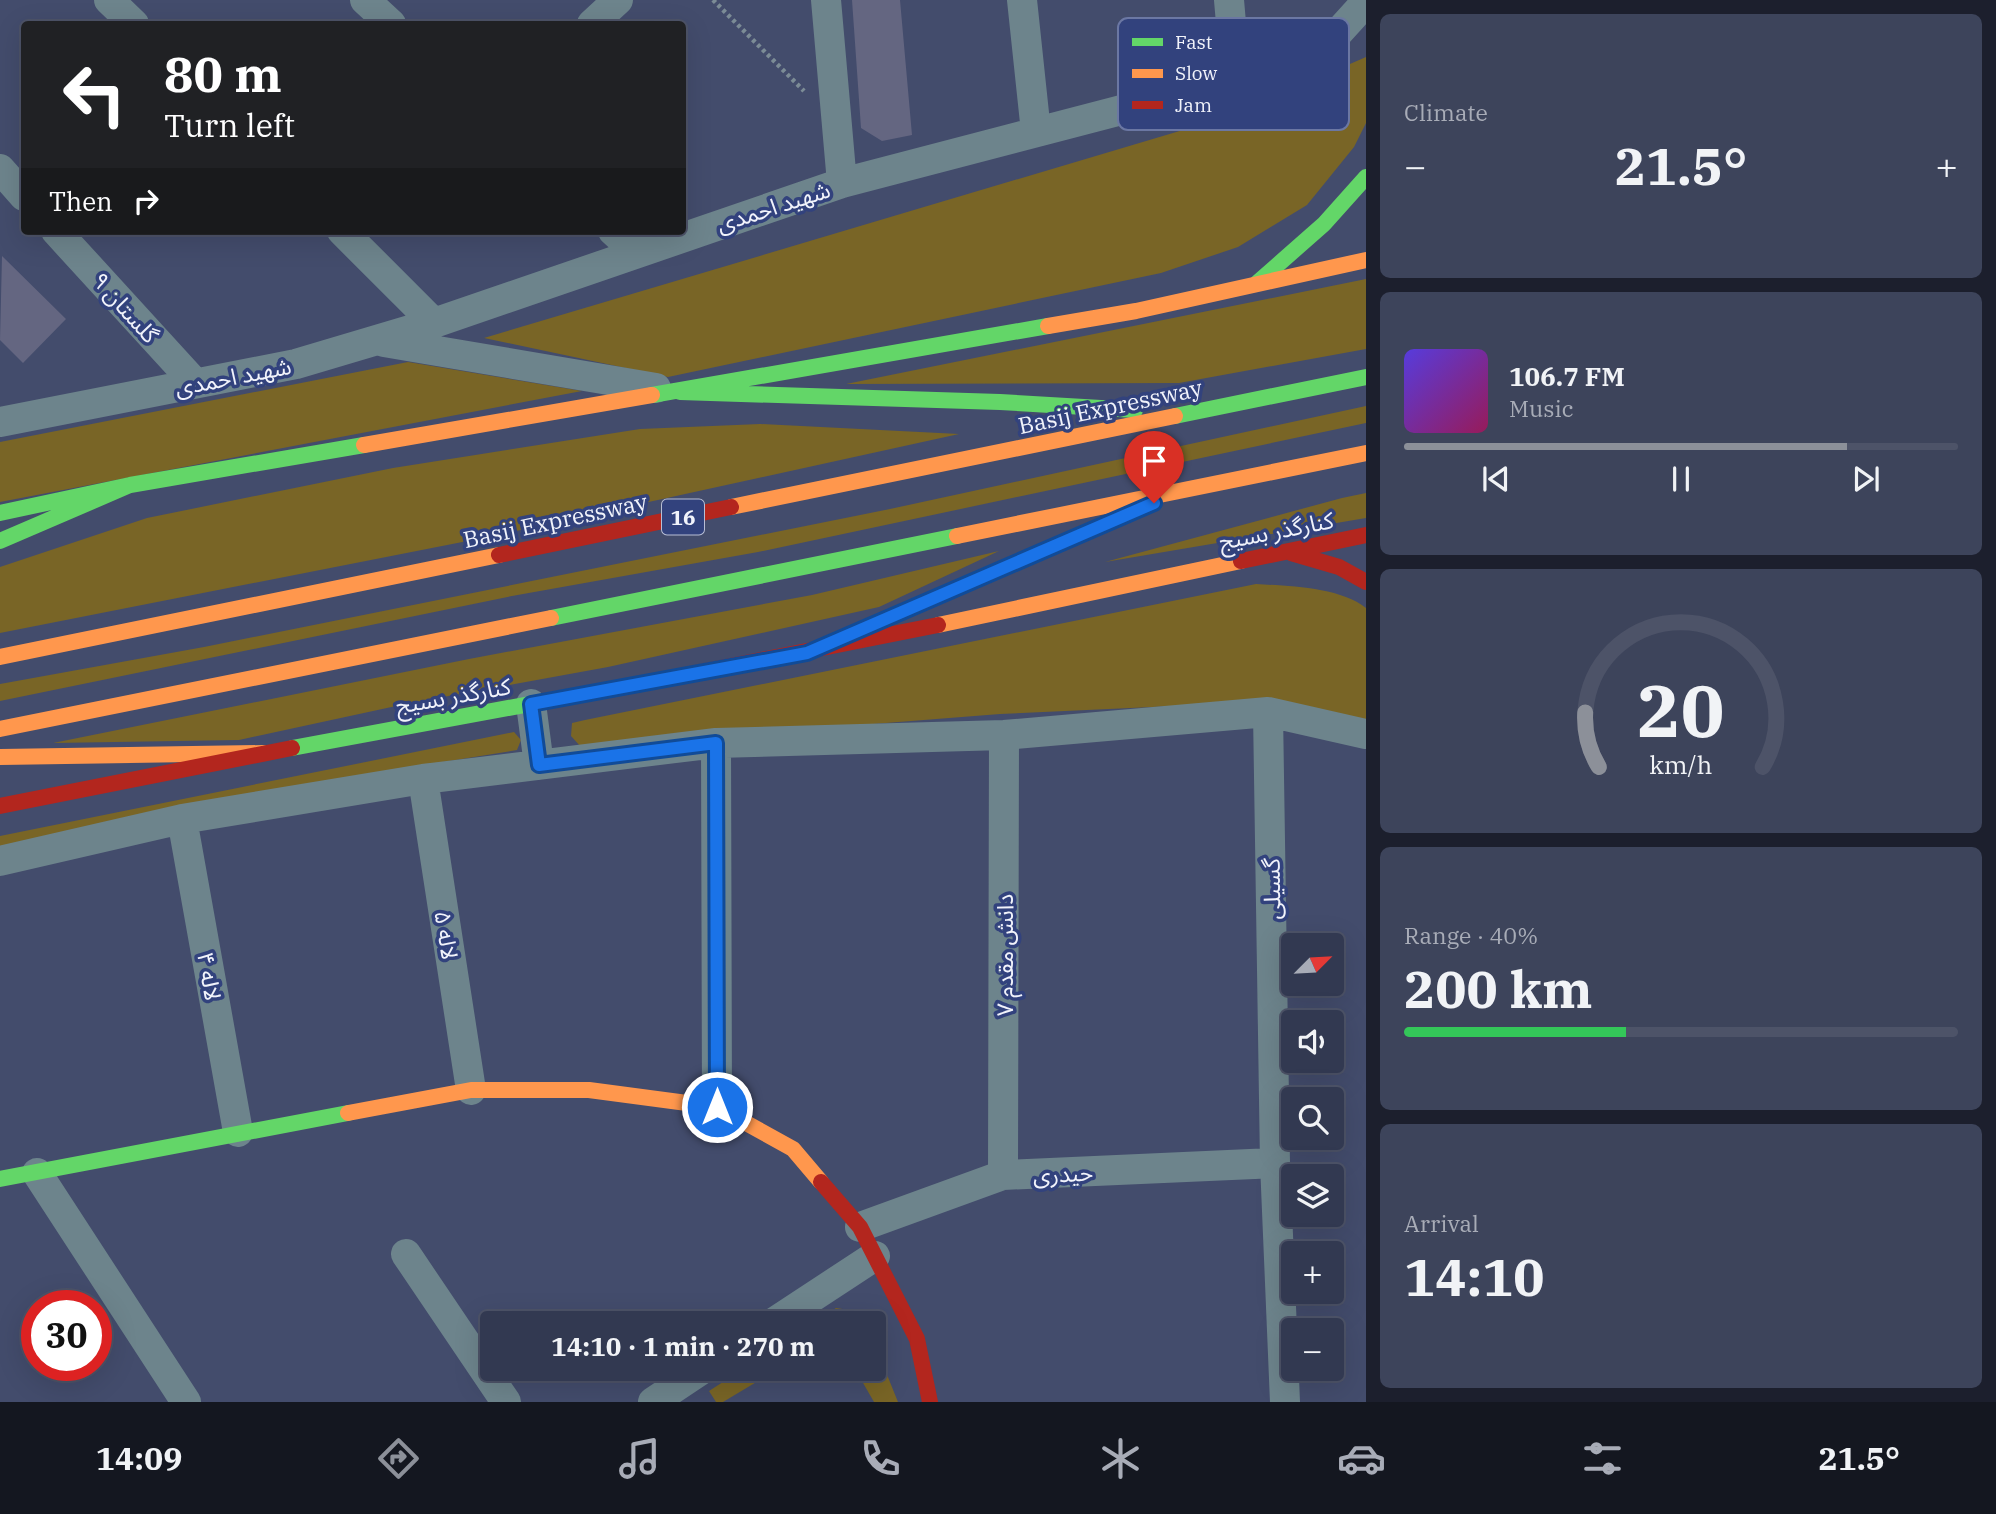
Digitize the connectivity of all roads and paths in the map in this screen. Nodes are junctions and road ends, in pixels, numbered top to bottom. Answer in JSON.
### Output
{"nodes":[{"id":1,"x":109,"y":0,"type":"edge"},
{"id":2,"x":365,"y":0,"type":"edge"},
{"id":3,"x":618,"y":0,"type":"edge"},
{"id":4,"x":713,"y":0,"type":"edge"},
{"id":5,"x":826,"y":0,"type":"edge"},
{"id":6,"x":1022,"y":0,"type":"edge"},
{"id":7,"x":1229,"y":0,"type":"edge"},
{"id":8,"x":1366,"y":2,"type":"edge"},
{"id":9,"x":1231,"y":18,"type":"edge"},
{"id":10,"x":131,"y":21,"type":"edge"},
{"id":11,"x":388,"y":21,"type":"edge"},
{"id":12,"x":595,"y":21,"type":"edge"},
{"id":13,"x":1349,"y":21,"type":"edge"},
{"id":14,"x":1118,"y":111,"type":"edge"},
{"id":15,"x":837,"y":125,"type":"junction"},
{"id":16,"x":1036,"y":132,"type":"junction"},
{"id":17,"x":0,"y":169,"type":"edge"},
{"id":18,"x":1366,"y":177,"type":"edge"},
{"id":19,"x":842,"y":183,"type":"junction"},
{"id":20,"x":21,"y":193,"type":"edge"},
{"id":21,"x":60,"y":235,"type":"edge"},
{"id":22,"x":346,"y":235,"type":"edge"},
{"id":23,"x":618,"y":235,"type":"edge"},
{"id":24,"x":636,"y":252,"type":"junction"},
{"id":25,"x":1366,"y":260,"type":"edge"},
{"id":26,"x":1256,"y":284,"type":"junction"},
{"id":27,"x":434,"y":323,"type":"junction"},
{"id":28,"x":378,"y":341,"type":"junction"},
{"id":29,"x":1366,"y":377,"type":"edge"},
{"id":30,"x":195,"y":383,"type":"junction"},
{"id":31,"x":680,"y":392,"type":"junction"},
{"id":32,"x":1186,"y":414,"type":"junction"},
{"id":33,"x":0,"y":422,"type":"edge"},
{"id":34,"x":1366,"y":453,"type":"edge"},
{"id":35,"x":131,"y":485,"type":"junction"},
{"id":36,"x":1179,"y":492,"type":"junction"},
{"id":37,"x":0,"y":513,"type":"edge"},
{"id":38,"x":1366,"y":535,"type":"edge"},
{"id":39,"x":0,"y":541,"type":"edge"},
{"id":40,"x":1283,"y":551,"type":"junction"},
{"id":41,"x":1366,"y":582,"type":"edge"},
{"id":42,"x":807,"y":653,"type":"junction"},
{"id":43,"x":0,"y":657,"type":"edge"},
{"id":44,"x":531,"y":704,"type":"junction"},
{"id":45,"x":1268,"y":712,"type":"junction"},
{"id":46,"x":0,"y":729,"type":"edge"},
{"id":47,"x":1366,"y":734,"type":"edge"},
{"id":48,"x":1004,"y":735,"type":"junction"},
{"id":49,"x":716,"y":743,"type":"junction"},
{"id":50,"x":263,"y":753,"type":"junction"},
{"id":51,"x":0,"y":757,"type":"edge"},
{"id":52,"x":539,"y":765,"type":"junction"},
{"id":53,"x":423,"y":779,"type":"junction"},
{"id":54,"x":0,"y":806,"type":"edge"},
{"id":55,"x":182,"y":819,"type":"junction"},
{"id":56,"x":0,"y":861,"type":"edge"},
{"id":57,"x":471,"y":1090,"type":"junction"},
{"id":58,"x":717,"y":1107,"type":"junction"},
{"id":59,"x":238,"y":1132,"type":"junction"},
{"id":60,"x":1275,"y":1164,"type":"junction"},
{"id":61,"x":37,"y":1173,"type":"junction"},
{"id":62,"x":1003,"y":1175,"type":"junction"},
{"id":63,"x":0,"y":1179,"type":"edge"},
{"id":64,"x":860,"y":1227,"type":"junction"},
{"id":65,"x":406,"y":1254,"type":"dead end"},
{"id":66,"x":876,"y":1256,"type":"junction"},
{"id":67,"x":791,"y":1311,"type":"edge"},
{"id":68,"x":684,"y":1381,"type":"edge"},
{"id":69,"x":186,"y":1402,"type":"edge"},
{"id":70,"x":506,"y":1402,"type":"edge"},
{"id":71,"x":653,"y":1402,"type":"edge"},
{"id":72,"x":930,"y":1402,"type":"edge"},
{"id":73,"x":1284,"y":1402,"type":"edge"}],
"edges":[{"from":1,"to":10,"type":"street"},
{"from":2,"to":11,"type":"street"},
{"from":3,"to":12,"type":"street"},
{"from":4,"to":15,"type":"path"},
{"from":5,"to":15,"type":"street"},
{"from":6,"to":16,"type":"street"},
{"from":7,"to":9,"type":"street"},
{"from":8,"to":13,"type":"street","name":"شهید احمدی"},
{"from":14,"to":16,"type":"street","name":"شهید احمدی"},
{"from":15,"to":19,"type":"street"},
{"from":16,"to":19,"type":"street","name":"شهید احمدی"},
{"from":17,"to":20,"type":"street"},
{"from":18,"to":26,"type":"main road"},
{"from":19,"to":24,"type":"street","name":"شهید احمدی"},
{"from":21,"to":30,"type":"street","name":"گلستان ۹"},
{"from":22,"to":27,"type":"street"},
{"from":23,"to":24,"type":"street"},
{"from":24,"to":27,"type":"street","name":"شهید احمدی"},
{"from":25,"to":26,"type":"main road"},
{"from":26,"to":31,"type":"main road"},
{"from":27,"to":28,"type":"street","name":"شهید احمدی"},
{"from":28,"to":30,"type":"street","name":"شهید احمدی"},
{"from":28,"to":31,"type":"street"},
{"from":29,"to":32,"type":"main road","name":"Basij Expressway","number":"16"},
{"from":30,"to":33,"type":"street","name":"شهید احمدی"},
{"from":31,"to":32,"type":"main road"},
{"from":31,"to":35,"type":"main road"},
{"from":32,"to":43,"type":"main road","name":"Basij Expressway","number":"16"},
{"from":34,"to":36,"type":"main road"},
{"from":35,"to":37,"type":"main road"},
{"from":35,"to":39,"type":"main road"},
{"from":36,"to":42,"type":"main road"},
{"from":36,"to":46,"type":"main road"},
{"from":38,"to":40,"type":"main road","name":"کنارگذر بسیج"},
{"from":40,"to":41,"type":"main road"},
{"from":40,"to":42,"type":"main road","name":"کنارگذر بسیج"},
{"from":42,"to":44,"type":"main road","name":"کنارگذر بسیج"},
{"from":44,"to":50,"type":"main road","name":"کنارگذر بسیج"},
{"from":44,"to":52,"type":"street"},
{"from":45,"to":47,"type":"street"},
{"from":45,"to":48,"type":"street"},
{"from":45,"to":60,"type":"street","name":"گسیلی"},
{"from":48,"to":49,"type":"street"},
{"from":48,"to":62,"type":"street","name":"دانش مقدم ۷"},
{"from":49,"to":52,"type":"street"},
{"from":49,"to":58,"type":"street"},
{"from":50,"to":51,"type":"main road"},
{"from":50,"to":54,"type":"main road","name":"کنارگذر بسیج"},
{"from":52,"to":53,"type":"street"},
{"from":53,"to":55,"type":"street"},
{"from":53,"to":57,"type":"street","name":"لاله ۵"},
{"from":55,"to":56,"type":"street"},
{"from":55,"to":59,"type":"street","name":"لاله ۴"},
{"from":57,"to":58,"type":"main road"},
{"from":57,"to":59,"type":"main road"},
{"from":58,"to":64,"type":"main road"},
{"from":59,"to":61,"type":"main road"},
{"from":60,"to":62,"type":"street","name":"حیدری"},
{"from":60,"to":73,"type":"street","name":"گسیلی"},
{"from":61,"to":63,"type":"main road"},
{"from":61,"to":69,"type":"street"},
{"from":62,"to":64,"type":"street","name":"حیدری"},
{"from":64,"to":66,"type":"main road"},
{"from":65,"to":70,"type":"street"},
{"from":66,"to":67,"type":"street"},
{"from":66,"to":72,"type":"main road"},
{"from":68,"to":71,"type":"street"}]}
